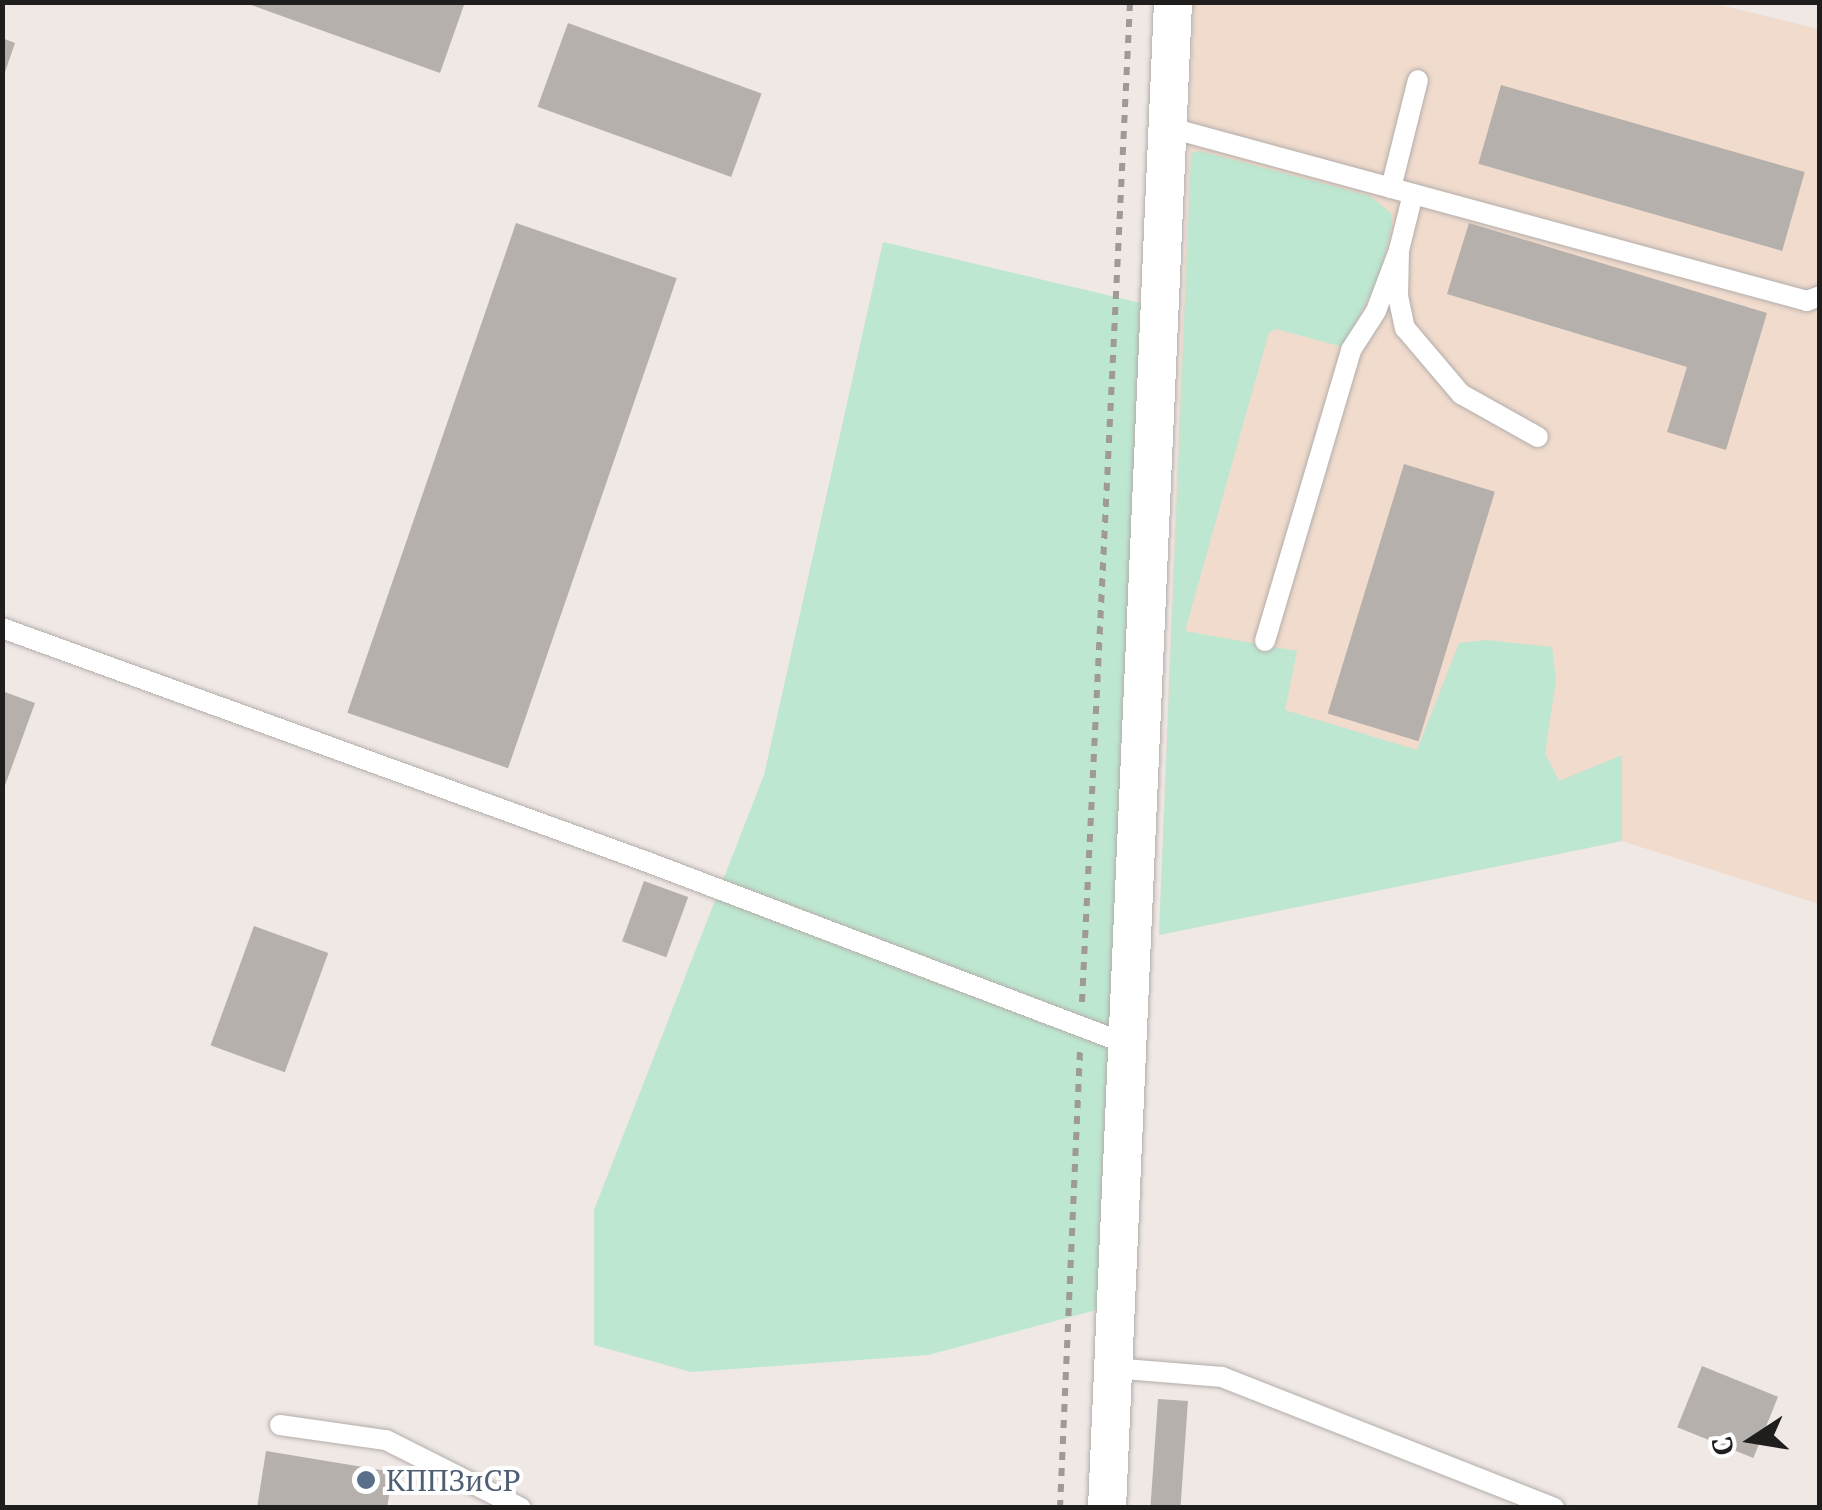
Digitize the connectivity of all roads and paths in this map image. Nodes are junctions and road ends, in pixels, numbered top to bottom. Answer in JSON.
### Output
{"nodes":[{"id":1,"x":1130,"y":2,"type":"edge"},
{"id":2,"x":1172,"y":2,"type":"edge"},
{"id":3,"x":1418,"y":80,"type":"dead end"},
{"id":4,"x":1167,"y":127,"type":"junction"},
{"id":5,"x":1391,"y":188,"type":"junction"},
{"id":6,"x":1413,"y":194,"type":"junction"},
{"id":7,"x":1399,"y":250,"type":"junction"},
{"id":8,"x":1820,"y":296,"type":"edge"},
{"id":9,"x":1538,"y":437,"type":"dead end"},
{"id":10,"x":2,"y":628,"type":"edge"},
{"id":11,"x":1266,"y":641,"type":"dead end"},
{"id":12,"x":1081,"y":1026,"type":"junction"},
{"id":13,"x":1128,"y":1044,"type":"junction"},
{"id":14,"x":1113,"y":1368,"type":"junction"},
{"id":15,"x":280,"y":1425,"type":"dead end"},
{"id":16,"x":521,"y":1508,"type":"edge"},
{"id":17,"x":1060,"y":1508,"type":"edge"},
{"id":18,"x":1107,"y":1508,"type":"edge"},
{"id":19,"x":1554,"y":1508,"type":"edge"}],
"edges":[{"from":1,"to":12,"type":"path"},
{"from":2,"to":4,"type":"street"},
{"from":3,"to":5,"type":"lane"},
{"from":4,"to":5,"type":"lane"},
{"from":4,"to":13,"type":"street"},
{"from":5,"to":6,"type":"lane"},
{"from":6,"to":7,"type":"lane"},
{"from":6,"to":8,"type":"lane"},
{"from":7,"to":9,"type":"lane"},
{"from":7,"to":11,"type":"lane"},
{"from":10,"to":12,"type":"lane"},
{"from":12,"to":13,"type":"lane"},
{"from":12,"to":17,"type":"path"},
{"from":13,"to":14,"type":"street"},
{"from":14,"to":18,"type":"street"},
{"from":14,"to":19,"type":"lane"},
{"from":15,"to":16,"type":"lane"}]}
